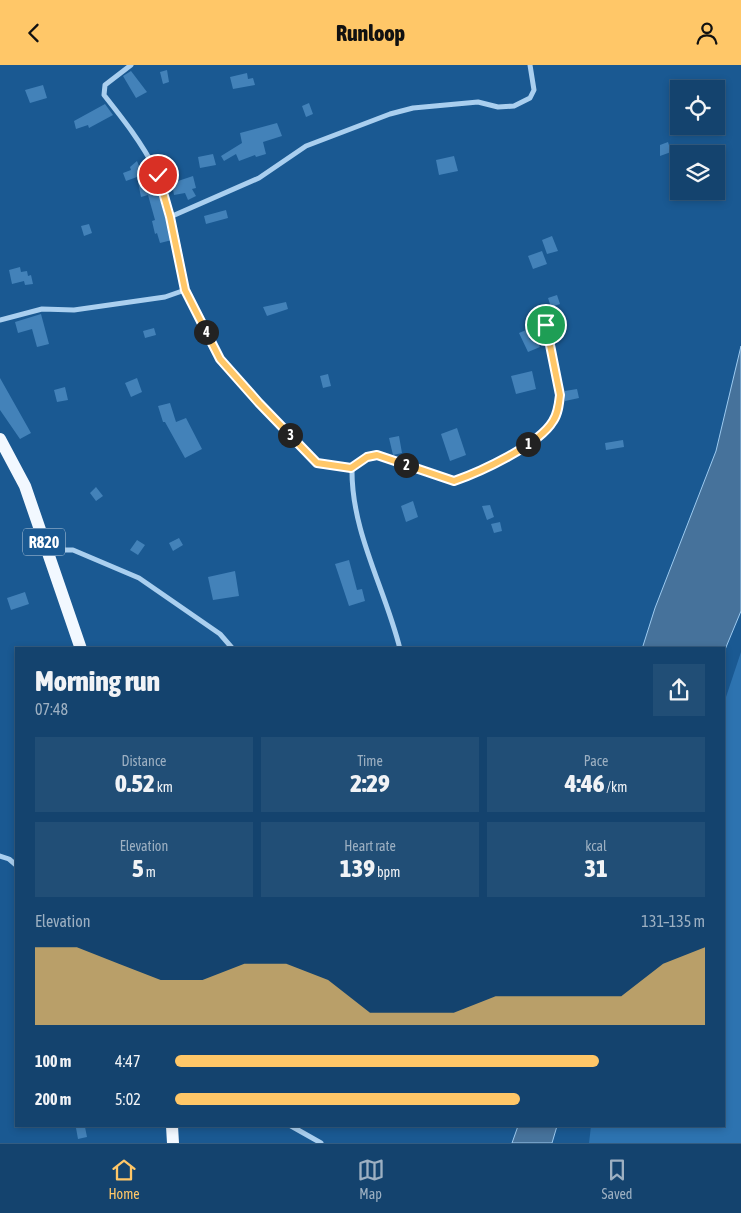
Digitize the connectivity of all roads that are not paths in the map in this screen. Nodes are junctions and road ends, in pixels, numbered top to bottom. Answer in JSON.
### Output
{"nodes":[{"id":1,"x":131,"y":65,"type":"edge"},
{"id":2,"x":530,"y":65,"type":"edge"},
{"id":3,"x":170,"y":217,"type":"junction"},
{"id":4,"x":185,"y":290,"type":"junction"},
{"id":5,"x":0,"y":320,"type":"edge"},
{"id":6,"x":546,"y":325,"type":"dead end"},
{"id":7,"x":0,"y":439,"type":"edge"},
{"id":8,"x":352,"y":468,"type":"junction"},
{"id":9,"x":49,"y":557,"type":"junction"},
{"id":10,"x":80,"y":647,"type":"edge"},
{"id":11,"x":231,"y":647,"type":"edge"},
{"id":12,"x":399,"y":647,"type":"edge"},
{"id":13,"x":0,"y":856,"type":"edge"},
{"id":14,"x":15,"y":864,"type":"edge"},
{"id":15,"x":172,"y":1127,"type":"edge"},
{"id":16,"x":292,"y":1127,"type":"edge"},
{"id":17,"x":173,"y":1143,"type":"edge"},
{"id":18,"x":321,"y":1143,"type":"edge"}],
"edges":[{"from":1,"to":3,"type":"street"},
{"from":2,"to":3,"type":"street"},
{"from":3,"to":4,"type":"street"},
{"from":4,"to":5,"type":"street"},
{"from":4,"to":8,"type":"street"},
{"from":6,"to":8,"type":"street"},
{"from":7,"to":9,"type":"main road","number":"R820"},
{"from":8,"to":12,"type":"street"},
{"from":9,"to":10,"type":"main road","number":"R820"},
{"from":9,"to":11,"type":"street"},
{"from":13,"to":14,"type":"street"},
{"from":15,"to":17,"type":"main road"},
{"from":16,"to":18,"type":"street"}]}
